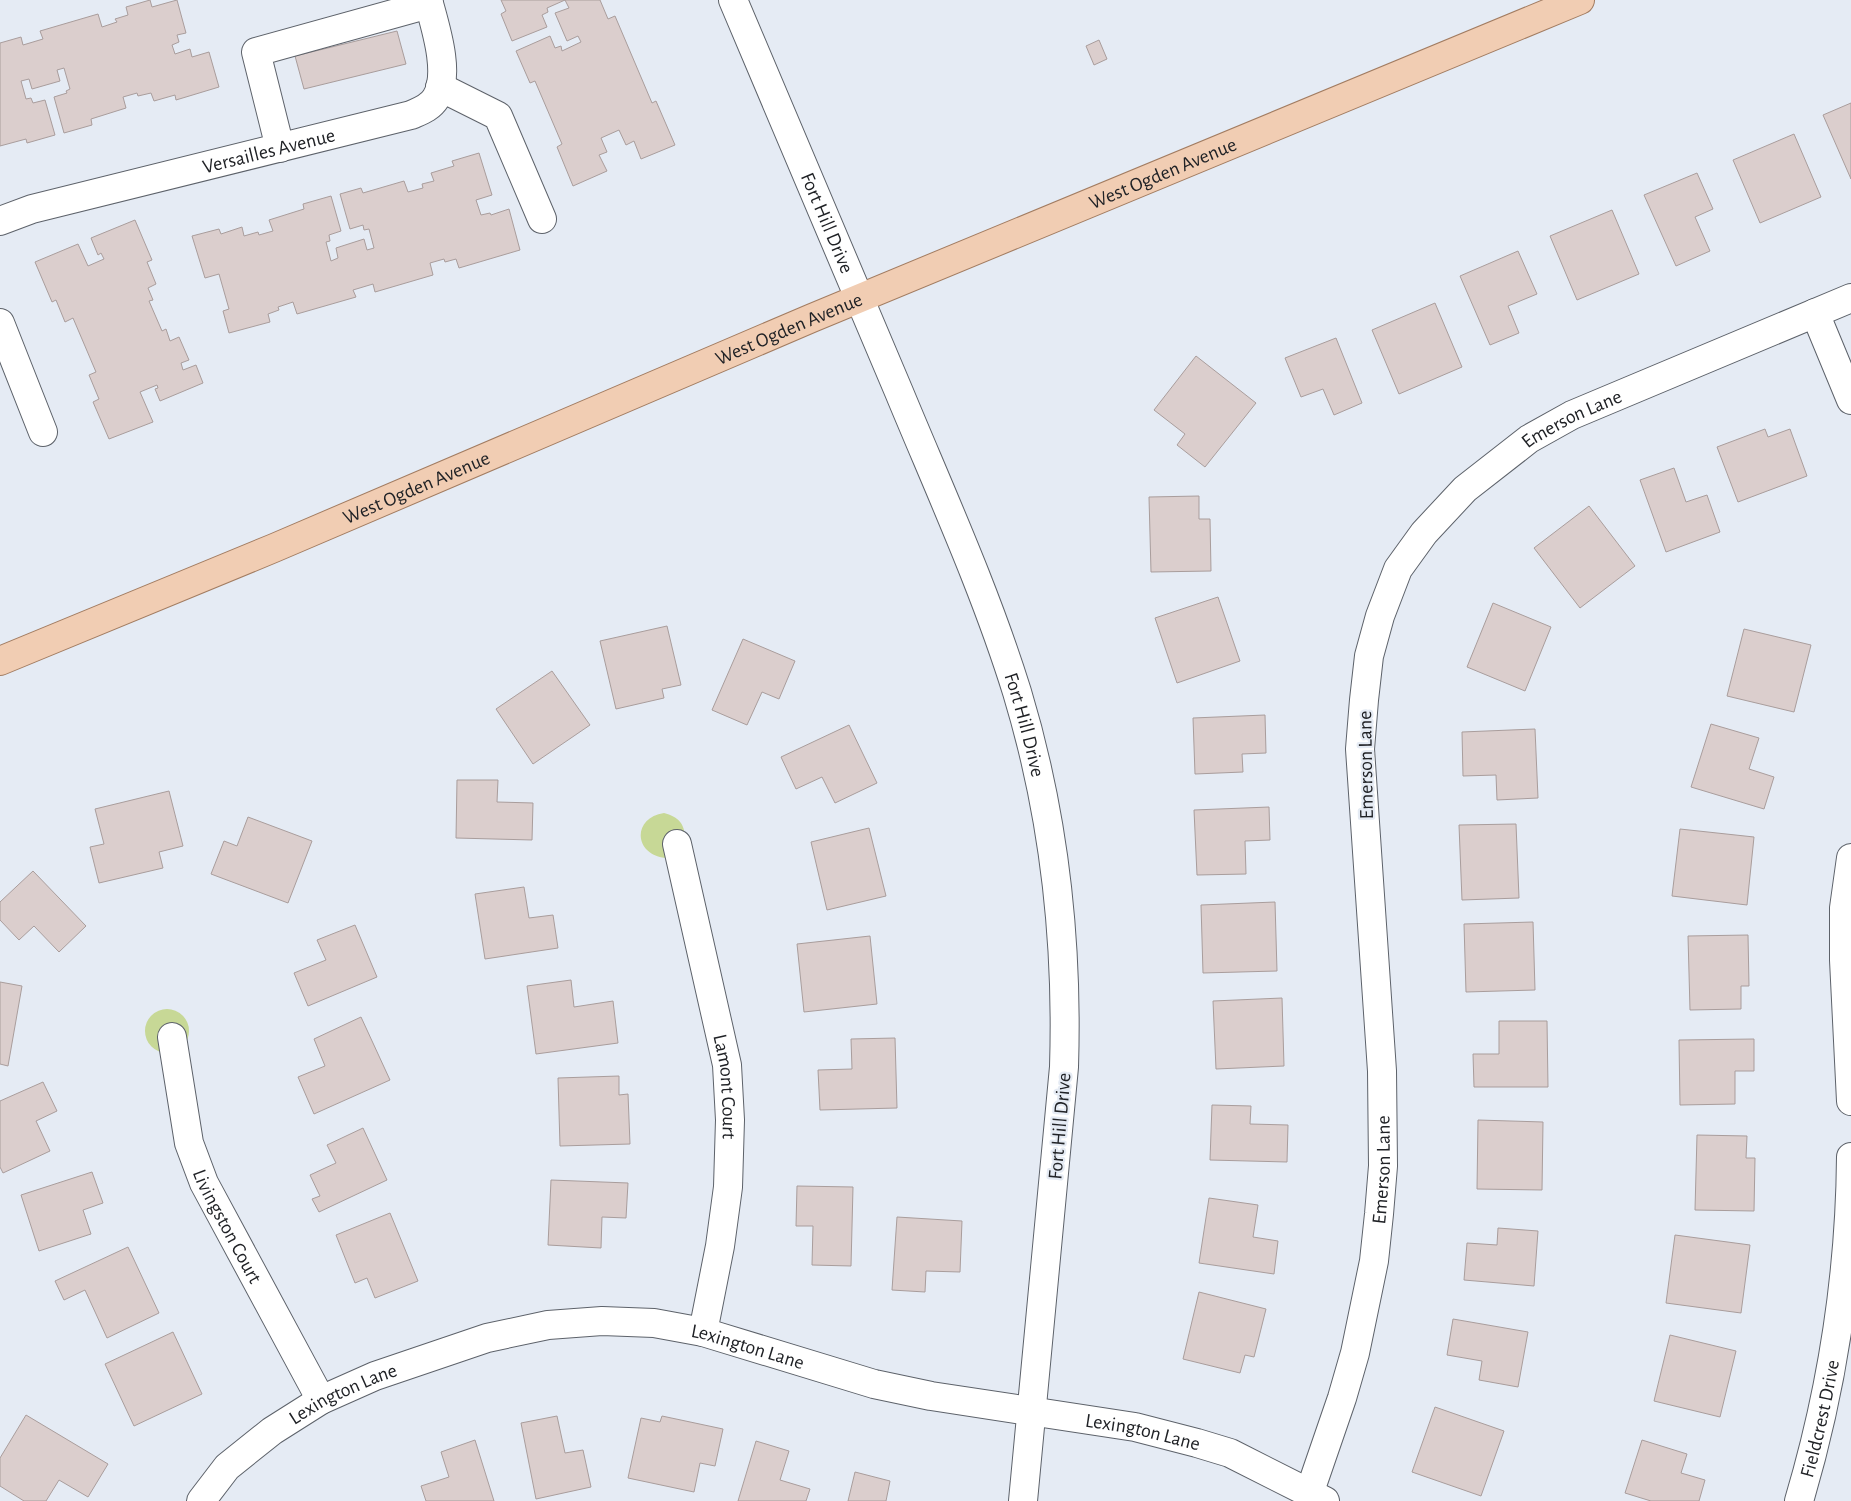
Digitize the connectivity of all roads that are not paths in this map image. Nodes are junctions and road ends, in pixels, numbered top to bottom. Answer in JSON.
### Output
{"nodes":[{"id":1,"x":733,"y":0,"type":"edge"},
{"id":2,"x":1580,"y":0,"type":"edge"},
{"id":3,"x":429,"y":2,"type":"edge"},
{"id":4,"x":440,"y":87,"type":"junction"},
{"id":5,"x":280,"y":148,"type":"junction"},
{"id":6,"x":542,"y":218,"type":"dead end"},
{"id":7,"x":0,"y":221,"type":"edge"},
{"id":8,"x":861,"y":298,"type":"junction"},
{"id":9,"x":1851,"y":298,"type":"edge"},
{"id":10,"x":1815,"y":313,"type":"junction"},
{"id":11,"x":0,"y":323,"type":"edge"},
{"id":12,"x":1851,"y":400,"type":"edge"},
{"id":13,"x":44,"y":432,"type":"dead end"},
{"id":14,"x":0,"y":661,"type":"edge"},
{"id":15,"x":677,"y":844,"type":"dead end"},
{"id":16,"x":1851,"y":858,"type":"edge"},
{"id":17,"x":172,"y":1038,"type":"dead end"},
{"id":18,"x":1851,"y":1101,"type":"edge"},
{"id":19,"x":1851,"y":1157,"type":"edge"},
{"id":20,"x":703,"y":1332,"type":"junction"},
{"id":21,"x":321,"y":1400,"type":"junction"},
{"id":22,"x":1032,"y":1412,"type":"junction"},
{"id":23,"x":1317,"y":1497,"type":"edge"},
{"id":24,"x":201,"y":1501,"type":"edge"},
{"id":25,"x":1023,"y":1501,"type":"edge"},
{"id":26,"x":1799,"y":1501,"type":"edge"}],
"edges":[{"from":1,"to":8,"type":"street","name":"Fort Hill Drive"},
{"from":2,"to":8,"type":"main road","name":"West Ogden Avenue"},
{"from":3,"to":4,"type":"street","name":"Versailles Avenue"},
{"from":3,"to":5,"type":"street"},
{"from":4,"to":5,"type":"street","name":"Versailles Avenue"},
{"from":4,"to":6,"type":"street"},
{"from":5,"to":7,"type":"street","name":"Versailles Avenue"},
{"from":8,"to":14,"type":"main road","name":"West Ogden Avenue"},
{"from":8,"to":22,"type":"street","name":"Fort Hill Drive"},
{"from":9,"to":10,"type":"street","name":"Emerson Lane"},
{"from":10,"to":12,"type":"street"},
{"from":10,"to":23,"type":"street","name":"Emerson Lane"},
{"from":11,"to":13,"type":"street"},
{"from":15,"to":20,"type":"street","name":"Lamont Court"},
{"from":16,"to":18,"type":"street"},
{"from":17,"to":21,"type":"street","name":"Livingston Court"},
{"from":19,"to":26,"type":"street","name":"Fieldcrest Drive"},
{"from":20,"to":21,"type":"street","name":"Lexington Lane"},
{"from":20,"to":22,"type":"street","name":"Lexington Lane"},
{"from":21,"to":24,"type":"street","name":"Lexington Lane"},
{"from":22,"to":23,"type":"street","name":"Lexington Lane"},
{"from":22,"to":25,"type":"street","name":"Fort Hill Drive"}]}
